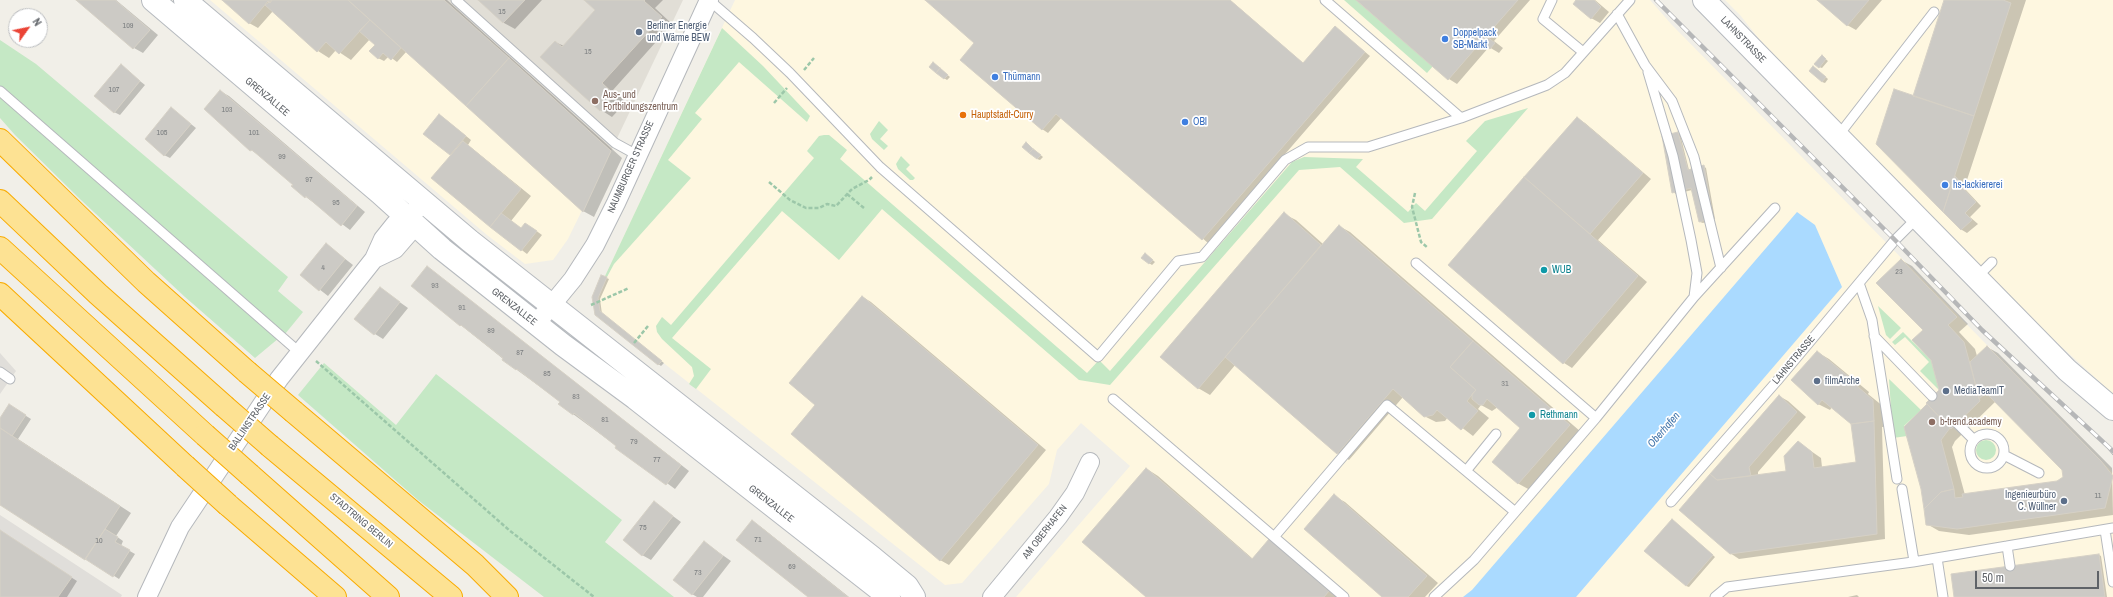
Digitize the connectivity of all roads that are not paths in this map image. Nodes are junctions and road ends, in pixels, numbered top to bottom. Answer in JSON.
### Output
{"nodes":[{"id":1,"x":153,"y":0,"type":"edge"},
{"id":2,"x":185,"y":0,"type":"edge"},
{"id":3,"x":456,"y":0,"type":"edge"},
{"id":4,"x":709,"y":0,"type":"edge"},
{"id":5,"x":1325,"y":0,"type":"edge"},
{"id":6,"x":1552,"y":0,"type":"edge"},
{"id":7,"x":1630,"y":0,"type":"edge"},
{"id":8,"x":1704,"y":0,"type":"edge"},
{"id":9,"x":1934,"y":12,"type":"dead end"},
{"id":10,"x":1617,"y":14,"type":"junction"},
{"id":11,"x":1582,"y":52,"type":"junction"},
{"id":12,"x":233,"y":54,"type":"junction"},
{"id":13,"x":1646,"y":65,"type":"junction"},
{"id":14,"x":0,"y":92,"type":"edge"},
{"id":15,"x":1461,"y":118,"type":"junction"},
{"id":16,"x":1837,"y":136,"type":"junction"},
{"id":17,"x":0,"y":140,"type":"edge"},
{"id":18,"x":637,"y":155,"type":"junction"},
{"id":19,"x":0,"y":201,"type":"edge"},
{"id":20,"x":423,"y":202,"type":"junction"},
{"id":21,"x":1774,"y":208,"type":"dead end"},
{"id":22,"x":1917,"y":218,"type":"junction"},
{"id":23,"x":408,"y":219,"type":"junction"},
{"id":24,"x":0,"y":248,"type":"edge"},
{"id":25,"x":1992,"y":262,"type":"dead end"},
{"id":26,"x":1416,"y":263,"type":"dead end"},
{"id":27,"x":1721,"y":268,"type":"junction"},
{"id":28,"x":1976,"y":278,"type":"junction"},
{"id":29,"x":1859,"y":283,"type":"junction"},
{"id":30,"x":0,"y":294,"type":"edge"},
{"id":31,"x":1694,"y":297,"type":"junction"},
{"id":32,"x":551,"y":306,"type":"junction"},
{"id":33,"x":536,"y":324,"type":"junction"},
{"id":34,"x":1874,"y":336,"type":"junction"},
{"id":35,"x":300,"y":350,"type":"junction"},
{"id":36,"x":0,"y":372,"type":"edge"},
{"id":37,"x":10,"y":379,"type":"dead end"},
{"id":38,"x":1932,"y":396,"type":"dead end"},
{"id":39,"x":1113,"y":399,"type":"dead end"},
{"id":40,"x":2113,"y":409,"type":"edge"},
{"id":41,"x":1596,"y":418,"type":"junction"},
{"id":42,"x":1957,"y":423,"type":"dead end"},
{"id":43,"x":1496,"y":434,"type":"dead end"},
{"id":44,"x":1973,"y":439,"type":"junction"},
{"id":45,"x":2004,"y":455,"type":"junction"},
{"id":46,"x":1090,"y":462,"type":"dead end"},
{"id":47,"x":1466,"y":471,"type":"junction"},
{"id":48,"x":2040,"y":473,"type":"dead end"},
{"id":49,"x":1897,"y":479,"type":"dead end"},
{"id":50,"x":1902,"y":489,"type":"dead end"},
{"id":51,"x":1671,"y":502,"type":"dead end"},
{"id":52,"x":1514,"y":511,"type":"junction"},
{"id":53,"x":2109,"y":529,"type":"edge"},
{"id":54,"x":1274,"y":537,"type":"junction"},
{"id":55,"x":2007,"y":546,"type":"junction"},
{"id":56,"x":1937,"y":558,"type":"junction"},
{"id":57,"x":1914,"y":561,"type":"junction"},
{"id":58,"x":475,"y":565,"type":"junction"},
{"id":59,"x":2010,"y":566,"type":"dead end"},
{"id":60,"x":2113,"y":582,"type":"edge"},
{"id":61,"x":147,"y":597,"type":"edge"},
{"id":62,"x":336,"y":597,"type":"edge"},
{"id":63,"x":388,"y":597,"type":"edge"},
{"id":64,"x":451,"y":597,"type":"edge"},
{"id":65,"x":507,"y":597,"type":"edge"},
{"id":66,"x":520,"y":597,"type":"edge"},
{"id":67,"x":889,"y":597,"type":"edge"},
{"id":68,"x":914,"y":597,"type":"edge"},
{"id":69,"x":992,"y":597,"type":"edge"},
{"id":70,"x":1344,"y":597,"type":"edge"},
{"id":71,"x":1434,"y":597,"type":"edge"},
{"id":72,"x":1715,"y":597,"type":"edge"},
{"id":73,"x":1943,"y":597,"type":"edge"}],
"edges":[{"from":1,"to":12,"type":"main road","name":"GRENZALLEE"},
{"from":2,"to":12,"type":"main road","name":"GRENZALLEE"},
{"from":3,"to":18,"type":"lane"},
{"from":4,"to":15,"type":"lane"},
{"from":4,"to":18,"type":"street","name":"NAUMBURGER STRASSE"},
{"from":5,"to":15,"type":"lane"},
{"from":6,"to":11,"type":"lane"},
{"from":7,"to":10,"type":"lane"},
{"from":8,"to":16,"type":"main road","name":"LAHNSTRASSE"},
{"from":9,"to":16,"type":"lane"},
{"from":10,"to":11,"type":"lane"},
{"from":10,"to":13,"type":"lane"},
{"from":11,"to":15,"type":"lane"},
{"from":12,"to":20,"type":"main road","name":"GRENZALLEE"},
{"from":12,"to":23,"type":"main road","name":"GRENZALLEE"},
{"from":13,"to":27,"type":"lane"},
{"from":13,"to":31,"type":"lane"},
{"from":14,"to":35,"type":"lane"},
{"from":16,"to":22,"type":"main road","name":"LAHNSTRASSE"},
{"from":17,"to":58,"type":"highway","bridge":true},
{"from":18,"to":32,"type":"street","name":"NAUMBURGER STRASSE"},
{"from":19,"to":64,"type":"highway","name":"STADTRING BERLIN","bridge":true},
{"from":20,"to":23,"type":"street"},
{"from":20,"to":32,"type":"main road","name":"GRENZALLEE"},
{"from":21,"to":27,"type":"lane"},
{"from":22,"to":28,"type":"main road","name":"LAHNSTRASSE"},
{"from":22,"to":29,"type":"lane","name":"LAHNSTRASSE"},
{"from":23,"to":33,"type":"main road","name":"GRENZALLEE"},
{"from":23,"to":35,"type":"street","name":"BALLINSTRASSE"},
{"from":24,"to":63,"type":"highway","bridge":true},
{"from":25,"to":28,"type":"lane"},
{"from":26,"to":41,"type":"lane"},
{"from":27,"to":31,"type":"lane"},
{"from":28,"to":40,"type":"main road","name":"LAHNSTRASSE"},
{"from":29,"to":34,"type":"lane"},
{"from":29,"to":51,"type":"lane","name":"LAHNSTRASSE"},
{"from":30,"to":62,"type":"highway","bridge":true},
{"from":31,"to":41,"type":"lane"},
{"from":32,"to":33,"type":"street","name":"NAUMBURGER STRASSE"},
{"from":32,"to":68,"type":"main road","name":"GRENZALLEE"},
{"from":33,"to":67,"type":"main road","name":"GRENZALLEE"},
{"from":34,"to":38,"type":"lane"},
{"from":34,"to":49,"type":"lane"},
{"from":35,"to":61,"type":"street","name":"BALLINSTRASSE"},
{"from":36,"to":37,"type":"lane"},
{"from":39,"to":54,"type":"lane"},
{"from":41,"to":52,"type":"lane"},
{"from":42,"to":44,"type":"lane"},
{"from":43,"to":47,"type":"lane"},
{"from":44,"to":45,"type":"lane"},
{"from":44,"to":45,"type":"lane"},
{"from":45,"to":48,"type":"lane"},
{"from":46,"to":69,"type":"street","name":"AM OBERHAFEN"},
{"from":47,"to":52,"type":"lane"},
{"from":47,"to":54,"type":"lane"},
{"from":50,"to":57,"type":"lane"},
{"from":52,"to":71,"type":"lane"},
{"from":53,"to":55,"type":"lane"},
{"from":53,"to":60,"type":"lane"},
{"from":54,"to":70,"type":"lane"},
{"from":55,"to":56,"type":"lane"},
{"from":55,"to":59,"type":"lane"},
{"from":56,"to":57,"type":"lane"},
{"from":56,"to":73,"type":"lane"},
{"from":57,"to":72,"type":"lane"},
{"from":58,"to":65,"type":"highway"},
{"from":58,"to":66,"type":"highway"}]}
